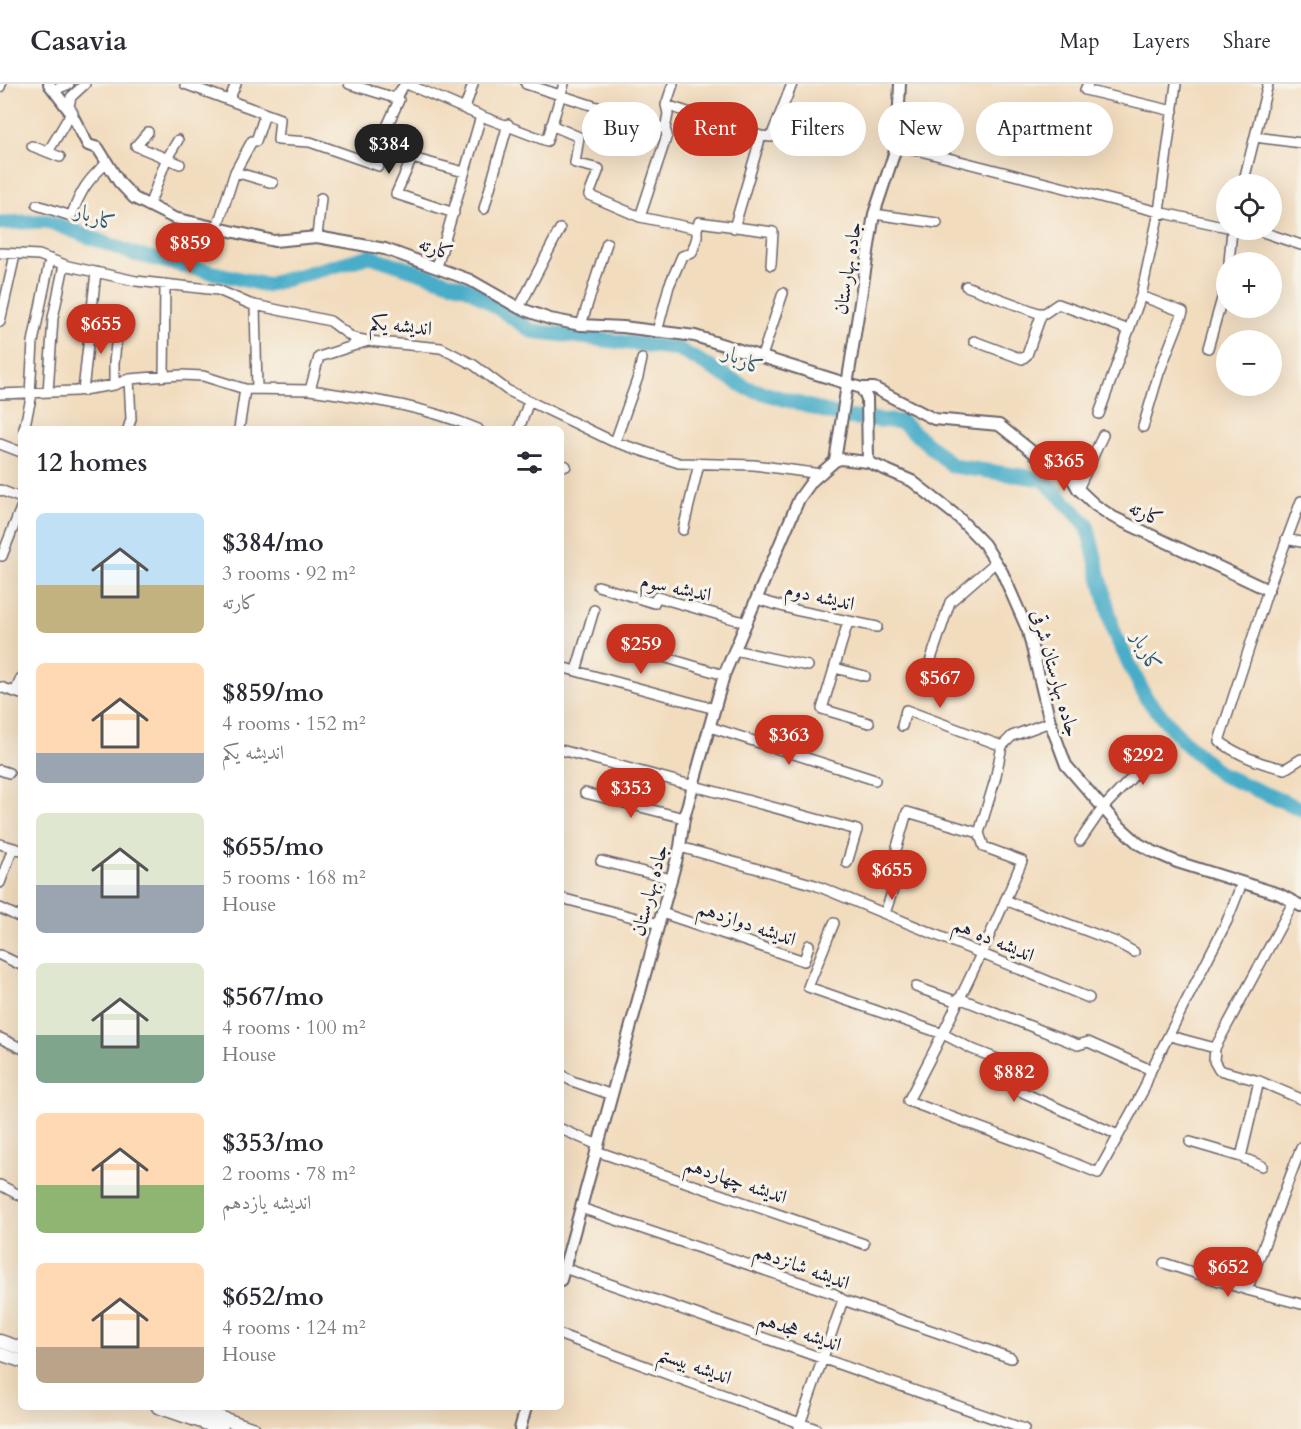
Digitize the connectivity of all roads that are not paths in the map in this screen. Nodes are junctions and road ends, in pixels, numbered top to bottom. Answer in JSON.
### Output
{"nodes":[{"id":1,"x":69,"y":84,"type":"edge"},
{"id":2,"x":85,"y":84,"type":"edge"},
{"id":3,"x":185,"y":84,"type":"edge"},
{"id":4,"x":236,"y":84,"type":"edge"},
{"id":5,"x":349,"y":84,"type":"edge"},
{"id":6,"x":406,"y":84,"type":"edge"},
{"id":7,"x":473,"y":84,"type":"edge"},
{"id":8,"x":525,"y":84,"type":"edge"},
{"id":9,"x":564,"y":84,"type":"edge"},
{"id":10,"x":673,"y":84,"type":"edge"},
{"id":11,"x":792,"y":84,"type":"edge"},
{"id":12,"x":900,"y":84,"type":"edge"},
{"id":13,"x":1088,"y":84,"type":"edge"},
{"id":14,"x":1176,"y":84,"type":"edge"},
{"id":15,"x":1268,"y":84,"type":"edge"},
{"id":16,"x":51,"y":87,"type":"edge"},
{"id":17,"x":560,"y":95,"type":"junction"},
{"id":18,"x":394,"y":98,"type":"junction"},
{"id":19,"x":229,"y":100,"type":"junction"},
{"id":20,"x":899,"y":102,"type":"edge"},
{"id":21,"x":666,"y":105,"type":"junction"},
{"id":22,"x":465,"y":108,"type":"junction"},
{"id":23,"x":1173,"y":111,"type":"junction"},
{"id":24,"x":71,"y":113,"type":"junction"},
{"id":25,"x":265,"y":114,"type":"junction"},
{"id":26,"x":481,"y":116,"type":"junction"},
{"id":27,"x":507,"y":124,"type":"junction"},
{"id":28,"x":551,"y":124,"type":"junction"},
{"id":29,"x":665,"y":129,"type":"junction"},
{"id":30,"x":148,"y":132,"type":"dead end"},
{"id":31,"x":761,"y":136,"type":"junction"},
{"id":32,"x":83,"y":137,"type":"junction"},
{"id":33,"x":1255,"y":137,"type":"junction"},
{"id":34,"x":178,"y":140,"type":"dead end"},
{"id":35,"x":1301,"y":143,"type":"edge"},
{"id":36,"x":32,"y":146,"type":"dead end"},
{"id":37,"x":48,"y":152,"type":"junction"},
{"id":38,"x":893,"y":156,"type":"edge"},
{"id":39,"x":940,"y":156,"type":"edge"},
{"id":40,"x":60,"y":158,"type":"dead end"},
{"id":41,"x":166,"y":160,"type":"junction"},
{"id":42,"x":107,"y":163,"type":"junction"},
{"id":43,"x":180,"y":165,"type":"dead end"},
{"id":44,"x":235,"y":172,"type":"junction"},
{"id":45,"x":464,"y":172,"type":"junction"},
{"id":46,"x":1246,"y":174,"type":"edge"},
{"id":47,"x":273,"y":183,"type":"dead end"},
{"id":48,"x":321,"y":198,"type":"dead end"},
{"id":49,"x":37,"y":205,"type":"dead end"},
{"id":50,"x":149,"y":206,"type":"junction"},
{"id":51,"x":484,"y":208,"type":"dead end"},
{"id":52,"x":1159,"y":212,"type":"junction"},
{"id":53,"x":454,"y":213,"type":"junction"},
{"id":54,"x":874,"y":214,"type":"junction"},
{"id":55,"x":640,"y":218,"type":"junction"},
{"id":56,"x":937,"y":223,"type":"dead end"},
{"id":57,"x":1216,"y":225,"type":"edge"},
{"id":58,"x":217,"y":228,"type":"junction"},
{"id":59,"x":734,"y":228,"type":"junction"},
{"id":60,"x":560,"y":229,"type":"dead end"},
{"id":61,"x":696,"y":229,"type":"junction"},
{"id":62,"x":317,"y":237,"type":"junction"},
{"id":63,"x":1282,"y":238,"type":"edge"},
{"id":64,"x":607,"y":243,"type":"dead end"},
{"id":65,"x":1301,"y":244,"type":"edge"},
{"id":66,"x":0,"y":253,"type":"edge"},
{"id":67,"x":15,"y":255,"type":"junction"},
{"id":68,"x":50,"y":259,"type":"junction"},
{"id":69,"x":64,"y":265,"type":"junction"},
{"id":70,"x":771,"y":266,"type":"dead end"},
{"id":71,"x":437,"y":267,"type":"junction"},
{"id":72,"x":96,"y":272,"type":"junction"},
{"id":73,"x":165,"y":285,"type":"junction"},
{"id":74,"x":966,"y":286,"type":"dead end"},
{"id":75,"x":783,"y":293,"type":"dead end"},
{"id":76,"x":1141,"y":296,"type":"junction"},
{"id":77,"x":255,"y":305,"type":"junction"},
{"id":78,"x":519,"y":308,"type":"junction"},
{"id":79,"x":1042,"y":313,"type":"junction"},
{"id":80,"x":1217,"y":318,"type":"edge"},
{"id":81,"x":0,"y":322,"type":"edge"},
{"id":82,"x":581,"y":326,"type":"junction"},
{"id":83,"x":118,"y":327,"type":"dead end"},
{"id":84,"x":1129,"y":330,"type":"junction"},
{"id":85,"x":657,"y":332,"type":"junction"},
{"id":86,"x":368,"y":341,"type":"junction"},
{"id":87,"x":974,"y":341,"type":"dead end"},
{"id":88,"x":1208,"y":348,"type":"dead end"},
{"id":89,"x":762,"y":356,"type":"junction"},
{"id":90,"x":642,"y":359,"type":"dead end"},
{"id":91,"x":164,"y":376,"type":"junction"},
{"id":92,"x":129,"y":379,"type":"junction"},
{"id":93,"x":848,"y":384,"type":"junction"},
{"id":94,"x":114,"y":385,"type":"junction"},
{"id":95,"x":245,"y":389,"type":"junction"},
{"id":96,"x":257,"y":389,"type":"junction"},
{"id":97,"x":310,"y":390,"type":"junction"},
{"id":98,"x":83,"y":391,"type":"junction"},
{"id":99,"x":48,"y":392,"type":"junction"},
{"id":100,"x":864,"y":393,"type":"junction"},
{"id":101,"x":0,"y":394,"type":"edge"},
{"id":102,"x":31,"y":394,"type":"junction"},
{"id":103,"x":529,"y":401,"type":"junction"},
{"id":104,"x":1099,"y":414,"type":"dead end"},
{"id":105,"x":25,"y":426,"type":"edge"},
{"id":106,"x":129,"y":426,"type":"edge"},
{"id":107,"x":239,"y":426,"type":"edge"},
{"id":108,"x":471,"y":426,"type":"edge"},
{"id":109,"x":520,"y":426,"type":"edge"},
{"id":110,"x":1143,"y":427,"type":"dead end"},
{"id":111,"x":1103,"y":435,"type":"dead end"},
{"id":112,"x":615,"y":442,"type":"junction"},
{"id":113,"x":0,"y":444,"type":"edge"},
{"id":114,"x":18,"y":448,"type":"edge"},
{"id":115,"x":835,"y":461,"type":"junction"},
{"id":116,"x":862,"y":462,"type":"junction"},
{"id":117,"x":699,"y":464,"type":"junction"},
{"id":118,"x":821,"y":474,"type":"junction"},
{"id":119,"x":1078,"y":489,"type":"junction"},
{"id":120,"x":0,"y":490,"type":"edge"},
{"id":121,"x":18,"y":497,"type":"edge"},
{"id":122,"x":1301,"y":501,"type":"edge"},
{"id":123,"x":18,"y":516,"type":"edge"},
{"id":124,"x":683,"y":530,"type":"dead end"},
{"id":125,"x":1286,"y":539,"type":"junction"},
{"id":126,"x":1301,"y":542,"type":"edge"},
{"id":127,"x":2,"y":556,"type":"dead end"},
{"id":128,"x":996,"y":562,"type":"junction"},
{"id":129,"x":598,"y":586,"type":"dead end"},
{"id":130,"x":1268,"y":590,"type":"junction"},
{"id":131,"x":756,"y":599,"type":"junction"},
{"id":132,"x":594,"y":610,"type":"dead end"},
{"id":133,"x":848,"y":622,"type":"junction"},
{"id":134,"x":747,"y":623,"type":"junction"},
{"id":135,"x":877,"y":627,"type":"dead end"},
{"id":136,"x":734,"y":650,"type":"junction"},
{"id":137,"x":650,"y":653,"type":"dead end"},
{"id":138,"x":929,"y":665,"type":"dead end"},
{"id":139,"x":808,"y":666,"type":"dead end"},
{"id":140,"x":564,"y":668,"type":"edge"},
{"id":141,"x":835,"y":668,"type":"junction"},
{"id":142,"x":576,"y":671,"type":"junction"},
{"id":143,"x":724,"y":675,"type":"junction"},
{"id":144,"x":866,"y":676,"type":"dead end"},
{"id":145,"x":0,"y":687,"type":"edge"},
{"id":146,"x":18,"y":693,"type":"edge"},
{"id":147,"x":715,"y":709,"type":"junction"},
{"id":148,"x":1050,"y":722,"type":"junction"},
{"id":149,"x":869,"y":723,"type":"dead end"},
{"id":150,"x":902,"y":726,"type":"dead end"},
{"id":151,"x":710,"y":727,"type":"junction"},
{"id":152,"x":1163,"y":745,"type":"dead end"},
{"id":153,"x":1002,"y":746,"type":"junction"},
{"id":154,"x":564,"y":751,"type":"edge"},
{"id":155,"x":1301,"y":759,"type":"edge"},
{"id":156,"x":875,"y":780,"type":"dead end"},
{"id":157,"x":693,"y":785,"type":"junction"},
{"id":158,"x":585,"y":793,"type":"dead end"},
{"id":159,"x":1102,"y":809,"type":"junction"},
{"id":160,"x":684,"y":818,"type":"junction"},
{"id":161,"x":979,"y":833,"type":"junction"},
{"id":162,"x":1080,"y":841,"type":"dead end"},
{"id":163,"x":0,"y":844,"type":"edge"},
{"id":164,"x":897,"y":846,"type":"dead end"},
{"id":165,"x":680,"y":847,"type":"junction"},
{"id":166,"x":17,"y":849,"type":"edge"},
{"id":167,"x":601,"y":861,"type":"dead end"},
{"id":168,"x":847,"y":863,"type":"dead end"},
{"id":169,"x":883,"y":872,"type":"dead end"},
{"id":170,"x":671,"y":879,"type":"junction"},
{"id":171,"x":0,"y":883,"type":"edge"},
{"id":172,"x":1242,"y":883,"type":"junction"},
{"id":173,"x":1005,"y":900,"type":"junction"},
{"id":174,"x":564,"y":901,"type":"edge"},
{"id":175,"x":1297,"y":903,"type":"edge"},
{"id":176,"x":0,"y":908,"type":"edge"},
{"id":177,"x":662,"y":913,"type":"junction"},
{"id":178,"x":885,"y":913,"type":"junction"},
{"id":179,"x":18,"y":917,"type":"edge"},
{"id":180,"x":834,"y":923,"type":"dead end"},
{"id":181,"x":659,"y":924,"type":"junction"},
{"id":182,"x":810,"y":945,"type":"dead end"},
{"id":183,"x":1134,"y":952,"type":"dead end"},
{"id":184,"x":981,"y":954,"type":"junction"},
{"id":185,"x":0,"y":955,"type":"edge"},
{"id":186,"x":18,"y":964,"type":"edge"},
{"id":187,"x":916,"y":987,"type":"dead end"},
{"id":188,"x":1089,"y":998,"type":"dead end"},
{"id":189,"x":959,"y":1000,"type":"junction"},
{"id":190,"x":943,"y":1034,"type":"junction"},
{"id":191,"x":1170,"y":1036,"type":"junction"},
{"id":192,"x":0,"y":1038,"type":"edge"},
{"id":193,"x":18,"y":1047,"type":"edge"},
{"id":194,"x":1215,"y":1048,"type":"junction"},
{"id":195,"x":1151,"y":1070,"type":"junction"},
{"id":196,"x":564,"y":1077,"type":"edge"},
{"id":197,"x":1259,"y":1081,"type":"junction"},
{"id":198,"x":612,"y":1095,"type":"junction"},
{"id":199,"x":1301,"y":1099,"type":"edge"},
{"id":200,"x":564,"y":1131,"type":"edge"},
{"id":201,"x":1118,"y":1135,"type":"junction"},
{"id":202,"x":1190,"y":1142,"type":"dead end"},
{"id":203,"x":597,"y":1148,"type":"junction"},
{"id":204,"x":1301,"y":1148,"type":"edge"},
{"id":205,"x":1240,"y":1157,"type":"junction"},
{"id":206,"x":1262,"y":1166,"type":"dead end"},
{"id":207,"x":0,"y":1185,"type":"edge"},
{"id":208,"x":18,"y":1194,"type":"edge"},
{"id":209,"x":581,"y":1208,"type":"junction"},
{"id":210,"x":864,"y":1244,"type":"dead end"},
{"id":211,"x":1164,"y":1263,"type":"dead end"},
{"id":212,"x":564,"y":1268,"type":"joint"},
{"id":213,"x":1247,"y":1290,"type":"junction"},
{"id":214,"x":843,"y":1300,"type":"junction"},
{"id":215,"x":1301,"y":1304,"type":"edge"},
{"id":216,"x":564,"y":1336,"type":"edge"},
{"id":217,"x":0,"y":1341,"type":"edge"},
{"id":218,"x":18,"y":1347,"type":"edge"},
{"id":219,"x":0,"y":1354,"type":"edge"},
{"id":220,"x":1011,"y":1358,"type":"dead end"},
{"id":221,"x":823,"y":1359,"type":"junction"},
{"id":222,"x":18,"y":1360,"type":"edge"},
{"id":223,"x":167,"y":1410,"type":"edge"},
{"id":224,"x":199,"y":1410,"type":"edge"},
{"id":225,"x":525,"y":1410,"type":"edge"},
{"id":226,"x":799,"y":1426,"type":"edge"},
{"id":227,"x":222,"y":1429,"type":"edge"},
{"id":228,"x":254,"y":1429,"type":"edge"},
{"id":229,"x":520,"y":1429,"type":"edge"},
{"id":230,"x":816,"y":1429,"type":"edge"},
{"id":231,"x":1024,"y":1429,"type":"edge"}],
"edges":[{"from":1,"to":16,"type":"street"},
{"from":2,"to":32,"type":"street"},
{"from":3,"to":19,"type":"street"},
{"from":4,"to":19,"type":"street"},
{"from":5,"to":18,"type":"street"},
{"from":6,"to":18,"type":"street"},
{"from":6,"to":22,"type":"street"},
{"from":7,"to":22,"type":"street"},
{"from":8,"to":17,"type":"street"},
{"from":9,"to":17,"type":"street"},
{"from":10,"to":21,"type":"street"},
{"from":11,"to":31,"type":"street"},
{"from":12,"to":20,"type":"street","name":"جاده بهارستان"},
{"from":13,"to":23,"type":"street"},
{"from":14,"to":23,"type":"street"},
{"from":15,"to":33,"type":"street"},
{"from":16,"to":24,"type":"street","name":"کارته"},
{"from":17,"to":28,"type":"street"},
{"from":17,"to":29,"type":"street"},
{"from":18,"to":25,"type":"street"},
{"from":19,"to":25,"type":"street"},
{"from":21,"to":29,"type":"street"},
{"from":21,"to":31,"type":"street"},
{"from":22,"to":26,"type":"street"},
{"from":23,"to":52,"type":"street"},
{"from":24,"to":32,"type":"street","name":"کارته"},
{"from":24,"to":37,"type":"street"},
{"from":25,"to":44,"type":"street"},
{"from":26,"to":27,"type":"street"},
{"from":26,"to":45,"type":"street"},
{"from":27,"to":28,"type":"street"},
{"from":27,"to":51,"type":"street"},
{"from":28,"to":55,"type":"street"},
{"from":29,"to":55,"type":"street"},
{"from":30,"to":41,"type":"street"},
{"from":31,"to":59,"type":"street"},
{"from":32,"to":42,"type":"street","name":"کارته"},
{"from":33,"to":35,"type":"street"},
{"from":33,"to":46,"type":"street"},
{"from":34,"to":41,"type":"street"},
{"from":36,"to":37,"type":"street"},
{"from":37,"to":40,"type":"street"},
{"from":38,"to":54,"type":"street","name":"جاده بهارستان"},
{"from":39,"to":52,"type":"street"},
{"from":41,"to":43,"type":"street"},
{"from":41,"to":50,"type":"street"},
{"from":42,"to":49,"type":"street"},
{"from":42,"to":50,"type":"street","name":"کارته"},
{"from":44,"to":47,"type":"street"},
{"from":44,"to":58,"type":"street"},
{"from":45,"to":53,"type":"street"},
{"from":45,"to":53,"type":"street"},
{"from":48,"to":62,"type":"street"},
{"from":50,"to":58,"type":"street","name":"کارته"},
{"from":52,"to":57,"type":"street"},
{"from":52,"to":76,"type":"street"},
{"from":53,"to":71,"type":"street"},
{"from":54,"to":56,"type":"street"},
{"from":54,"to":93,"type":"street","name":"جاده بهارستان"},
{"from":55,"to":61,"type":"street"},
{"from":58,"to":62,"type":"street","name":"کارته"},
{"from":59,"to":61,"type":"street"},
{"from":59,"to":70,"type":"street"},
{"from":60,"to":78,"type":"street"},
{"from":61,"to":85,"type":"street"},
{"from":62,"to":71,"type":"street","name":"کارته"},
{"from":63,"to":65,"type":"street"},
{"from":64,"to":82,"type":"street"},
{"from":66,"to":67,"type":"street","name":"اندیشه یکم"},
{"from":67,"to":68,"type":"street","name":"اندیشه یکم"},
{"from":67,"to":81,"type":"street"},
{"from":68,"to":69,"type":"street","name":"اندیشه یکم"},
{"from":68,"to":102,"type":"street"},
{"from":69,"to":72,"type":"street","name":"اندیشه یکم"},
{"from":69,"to":99,"type":"street"},
{"from":71,"to":78,"type":"street","name":"کارته"},
{"from":72,"to":73,"type":"street","name":"اندیشه یکم"},
{"from":72,"to":98,"type":"street"},
{"from":73,"to":77,"type":"street","name":"اندیشه یکم"},
{"from":73,"to":91,"type":"street"},
{"from":74,"to":79,"type":"street"},
{"from":75,"to":89,"type":"street"},
{"from":76,"to":84,"type":"street"},
{"from":76,"to":110,"type":"street"},
{"from":77,"to":86,"type":"street","name":"اندیشه یکم"},
{"from":77,"to":96,"type":"street"},
{"from":78,"to":82,"type":"street","name":"کارته"},
{"from":79,"to":84,"type":"street"},
{"from":79,"to":87,"type":"street"},
{"from":80,"to":88,"type":"street"},
{"from":82,"to":85,"type":"street","name":"کارته"},
{"from":83,"to":94,"type":"street"},
{"from":84,"to":104,"type":"street"},
{"from":85,"to":89,"type":"street","name":"کارته"},
{"from":86,"to":97,"type":"street"},
{"from":86,"to":103,"type":"street","name":"اندیشه یکم"},
{"from":89,"to":93,"type":"street","name":"کارته"},
{"from":90,"to":112,"type":"street"},
{"from":91,"to":92,"type":"street"},
{"from":91,"to":95,"type":"street"},
{"from":92,"to":94,"type":"street"},
{"from":92,"to":106,"type":"street"},
{"from":93,"to":100,"type":"street","name":"کارته"},
{"from":93,"to":115,"type":"street","name":"جاده بهارستان"},
{"from":94,"to":98,"type":"street"},
{"from":95,"to":96,"type":"street"},
{"from":95,"to":107,"type":"street"},
{"from":96,"to":97,"type":"street"},
{"from":97,"to":108,"type":"street"},
{"from":98,"to":99,"type":"street"},
{"from":99,"to":102,"type":"street"},
{"from":100,"to":116,"type":"street"},
{"from":100,"to":119,"type":"street","name":"کارته"},
{"from":101,"to":102,"type":"street"},
{"from":102,"to":105,"type":"street"},
{"from":103,"to":109,"type":"street"},
{"from":103,"to":112,"type":"street","name":"اندیشه یکم"},
{"from":111,"to":119,"type":"street"},
{"from":112,"to":117,"type":"street","name":"اندیشه یکم"},
{"from":113,"to":114,"type":"street"},
{"from":115,"to":116,"type":"street"},
{"from":115,"to":118,"type":"street","name":"جاده بهارستان"},
{"from":116,"to":128,"type":"street","name":"جاده بهارستان شرقی"},
{"from":117,"to":118,"type":"street","name":"اندیشه یکم"},
{"from":117,"to":124,"type":"street"},
{"from":118,"to":131,"type":"street","name":"جاده بهارستان"},
{"from":119,"to":130,"type":"street","name":"کارته"},
{"from":120,"to":121,"type":"street"},
{"from":122,"to":125,"type":"street"},
{"from":123,"to":127,"type":"street"},
{"from":125,"to":126,"type":"street"},
{"from":125,"to":130,"type":"street"},
{"from":128,"to":138,"type":"street"},
{"from":128,"to":148,"type":"street","name":"جاده بهارستان شرقی"},
{"from":129,"to":134,"type":"street","name":"اندیشه سوم"},
{"from":130,"to":155,"type":"street"},
{"from":131,"to":133,"type":"street","name":"اندیشه دوم"},
{"from":131,"to":134,"type":"street","name":"جاده بهارستان"},
{"from":132,"to":142,"type":"street"},
{"from":133,"to":135,"type":"street","name":"اندیشه دوم"},
{"from":133,"to":141,"type":"street"},
{"from":134,"to":136,"type":"street","name":"جاده بهارستان"},
{"from":136,"to":139,"type":"street"},
{"from":136,"to":143,"type":"street","name":"جاده بهارستان"},
{"from":137,"to":143,"type":"street"},
{"from":140,"to":142,"type":"street"},
{"from":141,"to":144,"type":"street"},
{"from":141,"to":149,"type":"street"},
{"from":142,"to":147,"type":"street"},
{"from":143,"to":147,"type":"street","name":"جاده بهارستان"},
{"from":145,"to":146,"type":"street"},
{"from":147,"to":151,"type":"street","name":"جاده بهارستان"},
{"from":148,"to":153,"type":"street"},
{"from":148,"to":159,"type":"street","name":"جاده بهارستان شرقی"},
{"from":150,"to":153,"type":"street"},
{"from":151,"to":156,"type":"street"},
{"from":151,"to":157,"type":"street","name":"جاده بهارستان"},
{"from":152,"to":159,"type":"street"},
{"from":153,"to":161,"type":"street"},
{"from":154,"to":157,"type":"street"},
{"from":157,"to":160,"type":"street","name":"جاده بهارستان"},
{"from":157,"to":168,"type":"street"},
{"from":158,"to":160,"type":"street"},
{"from":159,"to":162,"type":"street"},
{"from":159,"to":172,"type":"street","name":"جاده بهارستان شرقی"},
{"from":160,"to":165,"type":"street","name":"جاده بهارستان"},
{"from":161,"to":164,"type":"street"},
{"from":161,"to":173,"type":"street"},
{"from":163,"to":166,"type":"street"},
{"from":165,"to":170,"type":"street","name":"جاده بهارستان"},
{"from":165,"to":178,"type":"street","name":"اندیشه ده هم"},
{"from":166,"to":171,"type":"street"},
{"from":167,"to":170,"type":"street"},
{"from":169,"to":178,"type":"street"},
{"from":170,"to":177,"type":"street","name":"جاده بهارستان"},
{"from":172,"to":175,"type":"street","name":"جاده بهارستان شرقی"},
{"from":172,"to":191,"type":"street"},
{"from":173,"to":183,"type":"street"},
{"from":173,"to":184,"type":"street"},
{"from":174,"to":181,"type":"street"},
{"from":175,"to":194,"type":"street"},
{"from":176,"to":179,"type":"street"},
{"from":177,"to":181,"type":"street","name":"جاده بهارستان"},
{"from":177,"to":182,"type":"street","name":"اندیشه دوازدهم"},
{"from":178,"to":184,"type":"street","name":"اندیشه ده هم"},
{"from":180,"to":190,"type":"street"},
{"from":181,"to":198,"type":"street","name":"جاده بهارستان"},
{"from":184,"to":188,"type":"street","name":"اندیشه ده هم"},
{"from":184,"to":189,"type":"street"},
{"from":185,"to":186,"type":"street"},
{"from":187,"to":189,"type":"street"},
{"from":189,"to":190,"type":"street"},
{"from":189,"to":195,"type":"street"},
{"from":190,"to":201,"type":"street"},
{"from":190,"to":201,"type":"street"},
{"from":191,"to":194,"type":"street"},
{"from":191,"to":195,"type":"street"},
{"from":192,"to":193,"type":"street"},
{"from":194,"to":197,"type":"street"},
{"from":195,"to":201,"type":"street"},
{"from":196,"to":198,"type":"street"},
{"from":197,"to":199,"type":"street"},
{"from":197,"to":205,"type":"street"},
{"from":198,"to":203,"type":"street","name":"جاده بهارستان"},
{"from":200,"to":203,"type":"street","name":"اندیشه چهاردهم"},
{"from":202,"to":205,"type":"street"},
{"from":203,"to":209,"type":"street","name":"جاده بهارستان"},
{"from":203,"to":210,"type":"street","name":"اندیشه چهاردهم"},
{"from":204,"to":213,"type":"street"},
{"from":205,"to":206,"type":"street"},
{"from":207,"to":208,"type":"street"},
{"from":209,"to":212,"type":"street","name":"جاده بهارستان"},
{"from":209,"to":214,"type":"street","name":"اندیشه شانزدهم"},
{"from":211,"to":213,"type":"street"},
{"from":212,"to":221,"type":"street","name":"اندیشه هجدهم"},
{"from":213,"to":215,"type":"street"},
{"from":214,"to":220,"type":"street","name":"اندیشه شانزدهم"},
{"from":214,"to":221,"type":"street"},
{"from":216,"to":226,"type":"street","name":"اندیشه بیستم"},
{"from":217,"to":218,"type":"main road"},
{"from":219,"to":222,"type":"main road"},
{"from":221,"to":226,"type":"street"},
{"from":221,"to":231,"type":"street","name":"اندیشه هجدهم"},
{"from":223,"to":227,"type":"main road"},
{"from":224,"to":228,"type":"main road"},
{"from":225,"to":229,"type":"street"},
{"from":226,"to":230,"type":"street","name":"اندیشه بیستم"}]}
